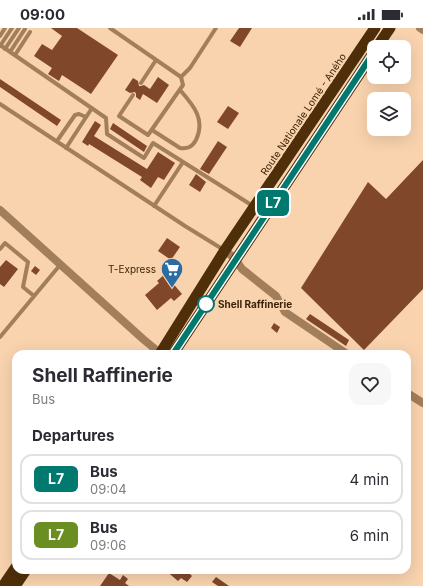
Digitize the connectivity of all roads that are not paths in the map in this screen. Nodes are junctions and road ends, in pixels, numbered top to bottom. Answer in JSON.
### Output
{"nodes":[{"id":1,"x":5,"y":28,"type":"edge"},
{"id":2,"x":12,"y":28,"type":"edge"},
{"id":3,"x":19,"y":28,"type":"edge"},
{"id":4,"x":110,"y":28,"type":"edge"},
{"id":5,"x":216,"y":28,"type":"edge"},
{"id":6,"x":375,"y":28,"type":"edge"},
{"id":7,"x":390,"y":28,"type":"edge"},
{"id":8,"x":420,"y":28,"type":"edge"},
{"id":9,"x":25,"y":29,"type":"dead end"},
{"id":10,"x":423,"y":30,"type":"edge"},
{"id":11,"x":30,"y":32,"type":"dead end"},
{"id":12,"x":0,"y":36,"type":"edge"},
{"id":13,"x":382,"y":40,"type":"edge"},
{"id":14,"x":0,"y":46,"type":"edge"},
{"id":15,"x":5,"y":49,"type":"junction"},
{"id":16,"x":10,"y":52,"type":"junction"},
{"id":17,"x":15,"y":55,"type":"junction"},
{"id":18,"x":156,"y":60,"type":"junction"},
{"id":19,"x":367,"y":62,"type":"edge"},
{"id":20,"x":181,"y":77,"type":"junction"},
{"id":21,"x":141,"y":83,"type":"dead end"},
{"id":22,"x":180,"y":90,"type":"junction"},
{"id":23,"x":133,"y":95,"type":"dead end"},
{"id":24,"x":0,"y":104,"type":"edge"},
{"id":25,"x":92,"y":108,"type":"junction"},
{"id":26,"x":86,"y":117,"type":"junction"},
{"id":27,"x":152,"y":130,"type":"junction"},
{"id":28,"x":57,"y":141,"type":"junction"},
{"id":29,"x":66,"y":148,"type":"junction"},
{"id":30,"x":183,"y":162,"type":"junction"},
{"id":31,"x":154,"y":206,"type":"junction"},
{"id":32,"x":254,"y":207,"type":"junction"},
{"id":33,"x":0,"y":210,"type":"edge"},
{"id":34,"x":0,"y":249,"type":"edge"},
{"id":35,"x":225,"y":250,"type":"junction"},
{"id":36,"x":236,"y":259,"type":"junction"},
{"id":37,"x":60,"y":265,"type":"junction"},
{"id":38,"x":34,"y":296,"type":"junction"},
{"id":39,"x":0,"y":338,"type":"edge"},
{"id":40,"x":155,"y":350,"type":"edge"},
{"id":41,"x":162,"y":350,"type":"edge"},
{"id":42,"x":176,"y":350,"type":"edge"},
{"id":43,"x":340,"y":350,"type":"edge"},
{"id":44,"x":411,"y":396,"type":"edge"},
{"id":45,"x":423,"y":403,"type":"edge"},
{"id":46,"x":12,"y":573,"type":"edge"},
{"id":47,"x":23,"y":574,"type":"edge"},
{"id":48,"x":3,"y":586,"type":"edge"},
{"id":49,"x":15,"y":586,"type":"edge"}],
"edges":[{"from":1,"to":12,"type":"lane"},
{"from":2,"to":14,"type":"lane"},
{"from":3,"to":15,"type":"lane"},
{"from":4,"to":18,"type":"lane"},
{"from":5,"to":20,"type":"lane"},
{"from":6,"to":32,"type":"highway","name":"Route Nationale Lomé - Aného"},
{"from":7,"to":13,"type":"highway"},
{"from":8,"to":10,"type":"street"},
{"from":9,"to":16,"type":"lane"},
{"from":11,"to":17,"type":"lane"},
{"from":14,"to":15,"type":"lane"},
{"from":15,"to":16,"type":"lane"},
{"from":16,"to":17,"type":"lane"},
{"from":17,"to":25,"type":"lane"},
{"from":18,"to":20,"type":"lane"},
{"from":18,"to":21,"type":"lane"},
{"from":19,"to":36,"type":"highway"},
{"from":20,"to":22,"type":"lane"},
{"from":22,"to":27,"type":"lane"},
{"from":22,"to":27,"type":"lane"},
{"from":23,"to":27,"type":"lane"},
{"from":24,"to":28,"type":"lane"},
{"from":25,"to":26,"type":"lane"},
{"from":25,"to":30,"type":"lane"},
{"from":26,"to":28,"type":"lane"},
{"from":26,"to":29,"type":"lane"},
{"from":28,"to":29,"type":"lane"},
{"from":29,"to":31,"type":"lane"},
{"from":30,"to":31,"type":"lane"},
{"from":30,"to":32,"type":"lane"},
{"from":31,"to":35,"type":"lane"},
{"from":32,"to":35,"type":"highway","name":"Route Nationale Lomé - Aného"},
{"from":33,"to":37,"type":"street"},
{"from":34,"to":38,"type":"lane"},
{"from":35,"to":36,"type":"street"},
{"from":35,"to":41,"type":"highway","name":"Route Nationale Lomé - Aného"},
{"from":36,"to":42,"type":"highway"},
{"from":36,"to":43,"type":"street"},
{"from":37,"to":38,"type":"lane"},
{"from":37,"to":40,"type":"street"},
{"from":38,"to":39,"type":"lane"},
{"from":44,"to":45,"type":"street"},
{"from":46,"to":48,"type":"highway"},
{"from":47,"to":49,"type":"highway"}]}
